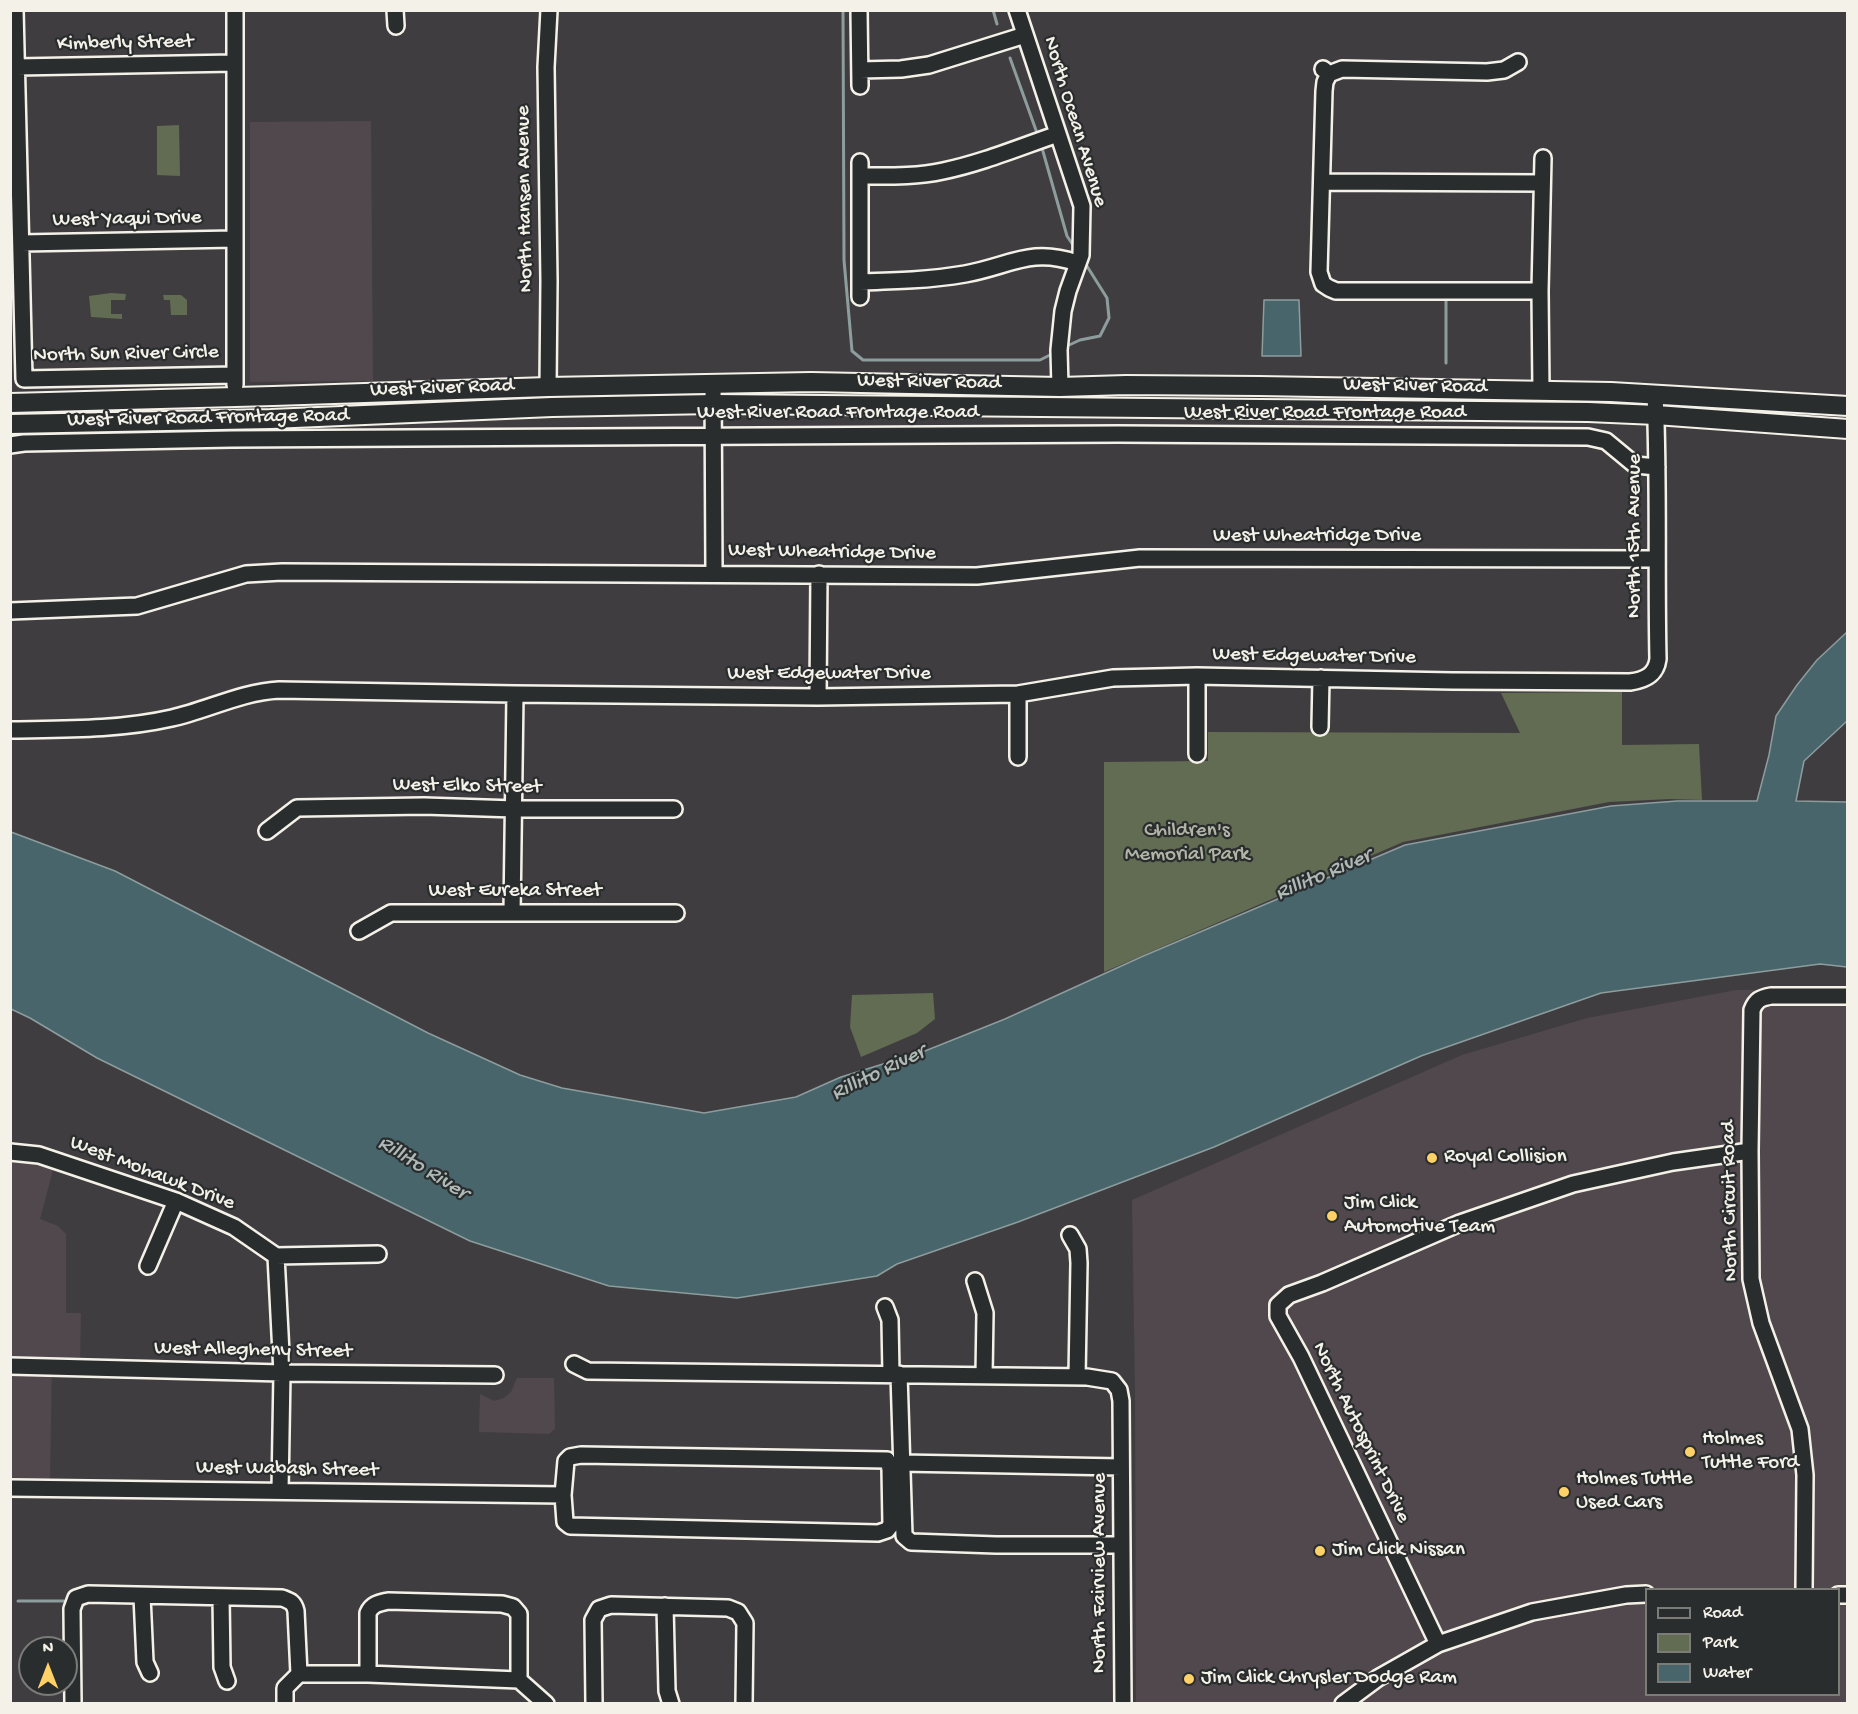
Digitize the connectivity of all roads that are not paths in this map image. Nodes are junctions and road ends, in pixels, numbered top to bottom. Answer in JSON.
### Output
{"nodes":[{"id":1,"x":15,"y":10,"type":"edge"},
{"id":2,"x":234,"y":10,"type":"edge"},
{"id":3,"x":395,"y":10,"type":"edge"},
{"id":4,"x":549,"y":10,"type":"edge"},
{"id":5,"x":859,"y":10,"type":"edge"},
{"id":6,"x":1017,"y":10,"type":"edge"},
{"id":7,"x":396,"y":26,"type":"dead end"},
{"id":8,"x":1025,"y":35,"type":"junction"},
{"id":9,"x":1518,"y":62,"type":"dead end"},
{"id":10,"x":234,"y":63,"type":"junction"},
{"id":11,"x":14,"y":67,"type":"edge"},
{"id":12,"x":860,"y":70,"type":"junction"},
{"id":13,"x":860,"y":86,"type":"dead end"},
{"id":14,"x":1058,"y":134,"type":"junction"},
{"id":15,"x":1543,"y":158,"type":"dead end"},
{"id":16,"x":1323,"y":182,"type":"junction"},
{"id":17,"x":1542,"y":183,"type":"junction"},
{"id":18,"x":235,"y":239,"type":"junction"},
{"id":19,"x":21,"y":243,"type":"junction"},
{"id":20,"x":1077,"y":263,"type":"junction"},
{"id":21,"x":1540,"y":291,"type":"junction"},
{"id":22,"x":236,"y":375,"type":"junction"},
{"id":23,"x":713,"y":383,"type":"junction"},
{"id":24,"x":548,"y":387,"type":"junction"},
{"id":25,"x":1060,"y":387,"type":"junction"},
{"id":26,"x":1541,"y":391,"type":"junction"},
{"id":27,"x":1655,"y":394,"type":"junction"},
{"id":28,"x":236,"y":397,"type":"junction"},
{"id":29,"x":10,"y":403,"type":"edge"},
{"id":30,"x":714,"y":404,"type":"junction"},
{"id":31,"x":1848,"y":406,"type":"edge"},
{"id":32,"x":1656,"y":415,"type":"junction"},
{"id":33,"x":10,"y":424,"type":"edge"},
{"id":34,"x":1848,"y":429,"type":"edge"},
{"id":35,"x":714,"y":436,"type":"junction"},
{"id":36,"x":10,"y":446,"type":"edge"},
{"id":37,"x":1657,"y":467,"type":"junction"},
{"id":38,"x":1656,"y":559,"type":"junction"},
{"id":39,"x":714,"y":573,"type":"junction"},
{"id":40,"x":819,"y":574,"type":"junction"},
{"id":41,"x":10,"y":611,"type":"edge"},
{"id":42,"x":1197,"y":676,"type":"junction"},
{"id":43,"x":1321,"y":678,"type":"junction"},
{"id":44,"x":1654,"y":681,"type":"joint"},
{"id":45,"x":515,"y":694,"type":"junction"},
{"id":46,"x":1018,"y":694,"type":"junction"},
{"id":47,"x":818,"y":697,"type":"junction"},
{"id":48,"x":1320,"y":727,"type":"dead end"},
{"id":49,"x":10,"y":730,"type":"edge"},
{"id":50,"x":1197,"y":754,"type":"dead end"},
{"id":51,"x":1018,"y":757,"type":"dead end"},
{"id":52,"x":515,"y":809,"type":"junction"},
{"id":53,"x":674,"y":809,"type":"dead end"},
{"id":54,"x":267,"y":831,"type":"dead end"},
{"id":55,"x":512,"y":913,"type":"junction"},
{"id":56,"x":676,"y":913,"type":"dead end"},
{"id":57,"x":359,"y":931,"type":"dead end"},
{"id":58,"x":1848,"y":996,"type":"edge"},
{"id":59,"x":1750,"y":1151,"type":"junction"},
{"id":60,"x":10,"y":1152,"type":"edge"},
{"id":61,"x":176,"y":1201,"type":"junction"},
{"id":62,"x":1070,"y":1235,"type":"dead end"},
{"id":63,"x":378,"y":1254,"type":"dead end"},
{"id":64,"x":276,"y":1256,"type":"junction"},
{"id":65,"x":148,"y":1266,"type":"dead end"},
{"id":66,"x":975,"y":1281,"type":"dead end"},
{"id":67,"x":885,"y":1307,"type":"dead end"},
{"id":68,"x":574,"y":1364,"type":"dead end"},
{"id":69,"x":10,"y":1366,"type":"edge"},
{"id":70,"x":282,"y":1373,"type":"junction"},
{"id":71,"x":895,"y":1374,"type":"junction"},
{"id":72,"x":495,"y":1376,"type":"dead end"},
{"id":73,"x":984,"y":1376,"type":"junction"},
{"id":74,"x":1077,"y":1377,"type":"junction"},
{"id":75,"x":901,"y":1463,"type":"junction"},
{"id":76,"x":1121,"y":1467,"type":"junction"},
{"id":77,"x":10,"y":1488,"type":"edge"},
{"id":78,"x":280,"y":1491,"type":"junction"},
{"id":79,"x":563,"y":1495,"type":"junction"},
{"id":80,"x":1121,"y":1545,"type":"junction"},
{"id":81,"x":1804,"y":1588,"type":"edge"},
{"id":82,"x":1645,"y":1594,"type":"edge"},
{"id":83,"x":142,"y":1596,"type":"junction"},
{"id":84,"x":221,"y":1597,"type":"junction"},
{"id":85,"x":665,"y":1606,"type":"junction"},
{"id":86,"x":1438,"y":1644,"type":"junction"},
{"id":87,"x":150,"y":1673,"type":"dead end"},
{"id":88,"x":299,"y":1674,"type":"junction"},
{"id":89,"x":368,"y":1674,"type":"junction"},
{"id":90,"x":519,"y":1680,"type":"junction"},
{"id":91,"x":227,"y":1681,"type":"dead end"},
{"id":92,"x":73,"y":1704,"type":"edge"},
{"id":93,"x":285,"y":1704,"type":"edge"},
{"id":94,"x":546,"y":1704,"type":"edge"},
{"id":95,"x":594,"y":1704,"type":"edge"},
{"id":96,"x":670,"y":1704,"type":"edge"},
{"id":97,"x":744,"y":1704,"type":"edge"},
{"id":98,"x":1123,"y":1704,"type":"edge"},
{"id":99,"x":1343,"y":1704,"type":"edge"}],
"edges":[{"from":1,"to":11,"type":"street","name":"North Sun River Circle"},
{"from":2,"to":10,"type":"street","name":"North Sun River Circle"},
{"from":3,"to":7,"type":"street"},
{"from":4,"to":24,"type":"street","name":"North Hansen Avenue"},
{"from":5,"to":12,"type":"street"},
{"from":6,"to":8,"type":"street","name":"North Ocean Avenue"},
{"from":8,"to":12,"type":"street"},
{"from":8,"to":14,"type":"street","name":"North Ocean Avenue"},
{"from":9,"to":16,"type":"street"},
{"from":10,"to":11,"type":"street","name":"Kimberly Street"},
{"from":10,"to":18,"type":"street","name":"North Sun River Circle"},
{"from":11,"to":19,"type":"street","name":"North Sun River Circle"},
{"from":12,"to":13,"type":"street"},
{"from":14,"to":20,"type":"street","name":"North Ocean Avenue"},
{"from":14,"to":20,"type":"street"},
{"from":15,"to":17,"type":"street"},
{"from":16,"to":17,"type":"street"},
{"from":16,"to":21,"type":"street"},
{"from":17,"to":21,"type":"street"},
{"from":18,"to":19,"type":"street","name":"West Yaqui Drive"},
{"from":18,"to":22,"type":"street","name":"North Sun River Circle"},
{"from":19,"to":22,"type":"street","name":"North Sun River Circle"},
{"from":20,"to":25,"type":"street","name":"North Ocean Avenue"},
{"from":21,"to":26,"type":"street"},
{"from":22,"to":28,"type":"street","name":"North Sun River Circle"},
{"from":23,"to":24,"type":"main road","name":"West River Road"},
{"from":23,"to":25,"type":"main road","name":"West River Road"},
{"from":23,"to":30,"type":"street"},
{"from":24,"to":28,"type":"main road","name":"West River Road"},
{"from":25,"to":26,"type":"main road","name":"West River Road"},
{"from":26,"to":27,"type":"main road","name":"West River Road"},
{"from":27,"to":31,"type":"main road","name":"West River Road"},
{"from":27,"to":32,"type":"street","name":"North 15th Avenue"},
{"from":28,"to":29,"type":"main road","name":"West River Road"},
{"from":30,"to":32,"type":"main road","name":"West River Road"},
{"from":30,"to":33,"type":"main road","name":"West River Road"},
{"from":30,"to":35,"type":"street"},
{"from":32,"to":34,"type":"main road","name":"West River Road"},
{"from":32,"to":37,"type":"street","name":"North 15th Avenue"},
{"from":35,"to":36,"type":"street","name":"West River Road Frontage Road"},
{"from":35,"to":37,"type":"street","name":"West River Road Frontage Road"},
{"from":35,"to":39,"type":"street"},
{"from":37,"to":38,"type":"street","name":"North 15th Avenue"},
{"from":38,"to":40,"type":"street","name":"West Wheatridge Drive"},
{"from":38,"to":44,"type":"street","name":"North 15th Avenue"},
{"from":39,"to":40,"type":"street","name":"West Wheatridge Drive"},
{"from":39,"to":41,"type":"street","name":"West Wheatridge Drive"},
{"from":40,"to":47,"type":"street"},
{"from":42,"to":43,"type":"street","name":"West Edgewater Drive"},
{"from":42,"to":46,"type":"street","name":"West Edgewater Drive"},
{"from":42,"to":50,"type":"street"},
{"from":43,"to":44,"type":"street","name":"West Edgewater Drive"},
{"from":43,"to":48,"type":"street"},
{"from":45,"to":47,"type":"street","name":"West Edgewater Drive"},
{"from":45,"to":49,"type":"street","name":"West Edgewater Drive"},
{"from":45,"to":52,"type":"street"},
{"from":46,"to":47,"type":"street","name":"West Edgewater Drive"},
{"from":46,"to":51,"type":"street"},
{"from":52,"to":53,"type":"street","name":"West Elko Street"},
{"from":52,"to":54,"type":"street","name":"West Elko Street"},
{"from":52,"to":55,"type":"street"},
{"from":55,"to":56,"type":"street","name":"West Eureka Street"},
{"from":55,"to":57,"type":"street","name":"West Eureka Street"},
{"from":58,"to":59,"type":"street","name":"North Circuit Road"},
{"from":59,"to":81,"type":"street","name":"North Circuit Road"},
{"from":59,"to":86,"type":"street","name":"North Autosprint Drive"},
{"from":60,"to":61,"type":"street","name":"West Mohawk Drive"},
{"from":61,"to":64,"type":"street","name":"West Mohawk Drive"},
{"from":61,"to":65,"type":"street"},
{"from":62,"to":74,"type":"street"},
{"from":63,"to":64,"type":"street"},
{"from":64,"to":70,"type":"street"},
{"from":66,"to":73,"type":"street"},
{"from":67,"to":71,"type":"street"},
{"from":68,"to":71,"type":"street"},
{"from":69,"to":70,"type":"street","name":"West Allegheny Street"},
{"from":70,"to":72,"type":"street","name":"West Allegheny Street"},
{"from":70,"to":78,"type":"street"},
{"from":71,"to":73,"type":"street"},
{"from":71,"to":75,"type":"street"},
{"from":73,"to":74,"type":"street"},
{"from":74,"to":76,"type":"street","name":"North Fairview Avenue"},
{"from":75,"to":76,"type":"street"},
{"from":75,"to":80,"type":"street"},
{"from":76,"to":80,"type":"street","name":"North Fairview Avenue"},
{"from":77,"to":78,"type":"street","name":"West Wabash Street"},
{"from":78,"to":79,"type":"street","name":"West Wabash Street"},
{"from":79,"to":79,"type":"street"},
{"from":80,"to":98,"type":"street","name":"North Fairview Avenue"},
{"from":82,"to":86,"type":"street"},
{"from":83,"to":84,"type":"street"},
{"from":83,"to":87,"type":"street"},
{"from":83,"to":92,"type":"street"},
{"from":84,"to":88,"type":"street"},
{"from":84,"to":91,"type":"street"},
{"from":85,"to":95,"type":"street"},
{"from":85,"to":96,"type":"street"},
{"from":85,"to":97,"type":"street"},
{"from":86,"to":99,"type":"street"},
{"from":88,"to":89,"type":"street"},
{"from":88,"to":93,"type":"street"},
{"from":89,"to":90,"type":"street"},
{"from":89,"to":90,"type":"street"},
{"from":90,"to":94,"type":"street"}]}
